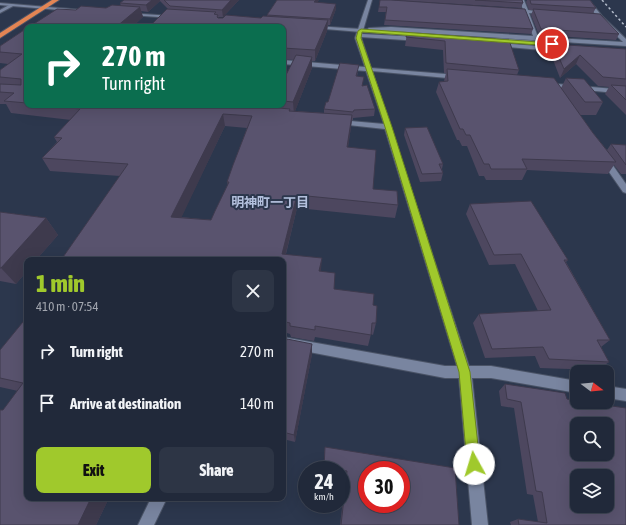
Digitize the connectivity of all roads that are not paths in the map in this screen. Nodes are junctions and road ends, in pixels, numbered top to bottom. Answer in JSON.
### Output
{"nodes":[{"id":1,"x":46,"y":0,"type":"edge"},
{"id":2,"x":56,"y":0,"type":"edge"},
{"id":3,"x":522,"y":0,"type":"edge"},
{"id":4,"x":587,"y":0,"type":"edge"},
{"id":5,"x":372,"y":1,"type":"edge"},
{"id":6,"x":0,"y":4,"type":"edge"},
{"id":7,"x":13,"y":5,"type":"junction"},
{"id":8,"x":35,"y":7,"type":"junction"},
{"id":9,"x":44,"y":8,"type":"junction"},
{"id":10,"x":510,"y":10,"type":"edge"},
{"id":11,"x":89,"y":11,"type":"edge"},
{"id":12,"x":526,"y":11,"type":"junction"},
{"id":13,"x":0,"y":12,"type":"edge"},
{"id":14,"x":120,"y":13,"type":"edge"},
{"id":15,"x":548,"y":13,"type":"edge"},
{"id":16,"x":593,"y":16,"type":"edge"},
{"id":17,"x":600,"y":17,"type":"junction"},
{"id":18,"x":181,"y":18,"type":"edge"},
{"id":19,"x":306,"y":27,"type":"edge"},
{"id":20,"x":0,"y":28,"type":"edge"},
{"id":21,"x":360,"y":33,"type":"junction"},
{"id":22,"x":0,"y":36,"type":"edge"},
{"id":23,"x":422,"y":39,"type":"edge"},
{"id":24,"x":536,"y":39,"type":"junction"},
{"id":25,"x":626,"y":43,"type":"edge"},
{"id":26,"x":492,"y":44,"type":"edge"},
{"id":27,"x":626,"y":49,"type":"edge"},
{"id":28,"x":571,"y":50,"type":"edge"},
{"id":29,"x":286,"y":62,"type":"edge"},
{"id":30,"x":369,"y":70,"type":"junction"},
{"id":31,"x":464,"y":78,"type":"edge"},
{"id":32,"x":536,"y":84,"type":"edge"},
{"id":33,"x":626,"y":92,"type":"edge"},
{"id":34,"x":333,"y":122,"type":"edge"},
{"id":35,"x":388,"y":127,"type":"junction"},
{"id":36,"x":600,"y":153,"type":"edge"},
{"id":37,"x":626,"y":190,"type":"edge"},
{"id":38,"x":286,"y":343,"type":"edge"},
{"id":39,"x":465,"y":372,"type":"junction"},
{"id":40,"x":570,"y":386,"type":"edge"},
{"id":41,"x":614,"y":393,"type":"edge"},
{"id":42,"x":626,"y":395,"type":"edge"},
{"id":43,"x":158,"y":501,"type":"edge"},
{"id":44,"x":146,"y":525,"type":"edge"},
{"id":45,"x":480,"y":525,"type":"edge"}],
"edges":[{"from":1,"to":8,"type":"highway"},
{"from":2,"to":9,"type":"highway"},
{"from":3,"to":12,"type":"street"},
{"from":4,"to":17,"type":"street"},
{"from":5,"to":21,"type":"street"},
{"from":6,"to":7,"type":"street"},
{"from":7,"to":8,"type":"street"},
{"from":7,"to":13,"type":"street"},
{"from":8,"to":9,"type":"street"},
{"from":8,"to":20,"type":"highway"},
{"from":9,"to":11,"type":"street"},
{"from":9,"to":22,"type":"highway"},
{"from":10,"to":12,"type":"street"},
{"from":12,"to":15,"type":"street"},
{"from":12,"to":24,"type":"street"},
{"from":14,"to":18,"type":"street"},
{"from":16,"to":17,"type":"street"},
{"from":17,"to":25,"type":"street"},
{"from":19,"to":21,"type":"street"},
{"from":21,"to":23,"type":"street"},
{"from":21,"to":24,"type":"street"},
{"from":21,"to":27,"type":"street"},
{"from":21,"to":30,"type":"street"},
{"from":24,"to":25,"type":"street"},
{"from":26,"to":28,"type":"street"},
{"from":29,"to":30,"type":"street"},
{"from":30,"to":31,"type":"street"},
{"from":30,"to":35,"type":"street"},
{"from":32,"to":33,"type":"street"},
{"from":34,"to":35,"type":"street"},
{"from":35,"to":39,"type":"street"},
{"from":36,"to":37,"type":"street"},
{"from":38,"to":39,"type":"street"},
{"from":39,"to":40,"type":"street"},
{"from":39,"to":45,"type":"street"},
{"from":41,"to":42,"type":"street"},
{"from":43,"to":44,"type":"street"}]}
